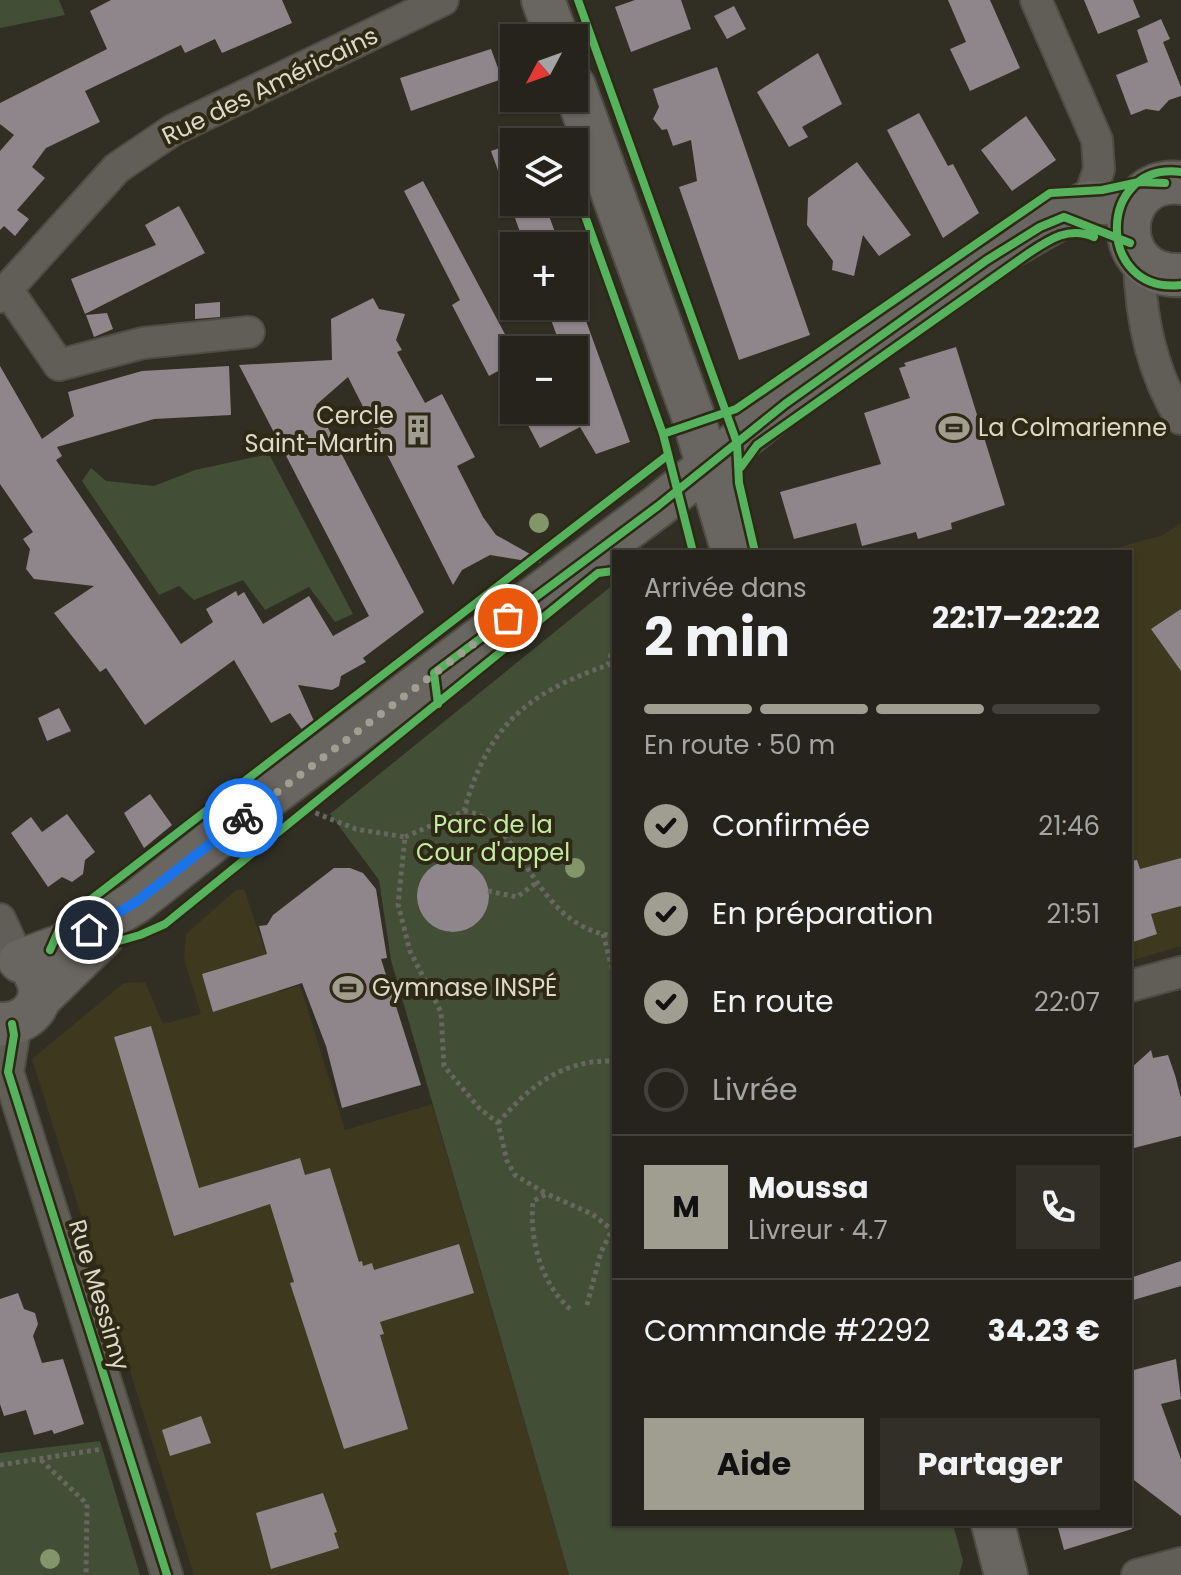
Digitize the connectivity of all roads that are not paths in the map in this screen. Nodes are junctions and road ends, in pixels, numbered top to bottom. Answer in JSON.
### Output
{"nodes":[{"id":1,"x":443,"y":0,"type":"edge"},
{"id":2,"x":543,"y":0,"type":"edge"},
{"id":3,"x":1036,"y":0,"type":"edge"},
{"id":4,"x":552,"y":24,"type":"edge"},
{"id":5,"x":583,"y":112,"type":"edge"},
{"id":6,"x":1177,"y":177,"type":"edge"},
{"id":7,"x":1076,"y":209,"type":"junction"},
{"id":8,"x":1134,"y":235,"type":"junction"},
{"id":9,"x":1180,"y":276,"type":"edge"},
{"id":10,"x":4,"y":293,"type":"edge"},
{"id":11,"x":1147,"y":324,"type":"junction"},
{"id":12,"x":249,"y":332,"type":"dead end"},
{"id":13,"x":1181,"y":419,"type":"edge"},
{"id":14,"x":708,"y":466,"type":"junction"},
{"id":15,"x":732,"y":550,"type":"edge"},
{"id":16,"x":136,"y":902,"type":"junction"},
{"id":17,"x":7,"y":949,"type":"edge"},
{"id":18,"x":1181,"y":972,"type":"edge"},
{"id":19,"x":1132,"y":985,"type":"edge"},
{"id":20,"x":17,"y":1015,"type":"edge"},
{"id":21,"x":994,"y":1526,"type":"edge"},
{"id":22,"x":1181,"y":1563,"type":"edge"},
{"id":23,"x":167,"y":1575,"type":"edge"},
{"id":24,"x":1006,"y":1575,"type":"edge"},
{"id":25,"x":1137,"y":1575,"type":"edge"}],
"edges":[{"from":1,"to":10,"type":"street","name":"Rue des Américains"},
{"from":2,"to":4,"type":"street"},
{"from":3,"to":7,"type":"street"},
{"from":5,"to":14,"type":"street"},
{"from":6,"to":8,"type":"street"},
{"from":7,"to":8,"type":"street"},
{"from":7,"to":14,"type":"street"},
{"from":8,"to":9,"type":"street"},
{"from":8,"to":11,"type":"street"},
{"from":9,"to":11,"type":"street"},
{"from":10,"to":12,"type":"street","name":"Rue des Américains"},
{"from":11,"to":13,"type":"street"},
{"from":14,"to":15,"type":"street"},
{"from":14,"to":16,"type":"street"},
{"from":16,"to":17,"type":"street"},
{"from":16,"to":20,"type":"street"},
{"from":17,"to":20,"type":"street"},
{"from":18,"to":19,"type":"street"},
{"from":20,"to":23,"type":"street","name":"Rue Messimy"},
{"from":21,"to":24,"type":"street"},
{"from":22,"to":25,"type":"street"}]}
